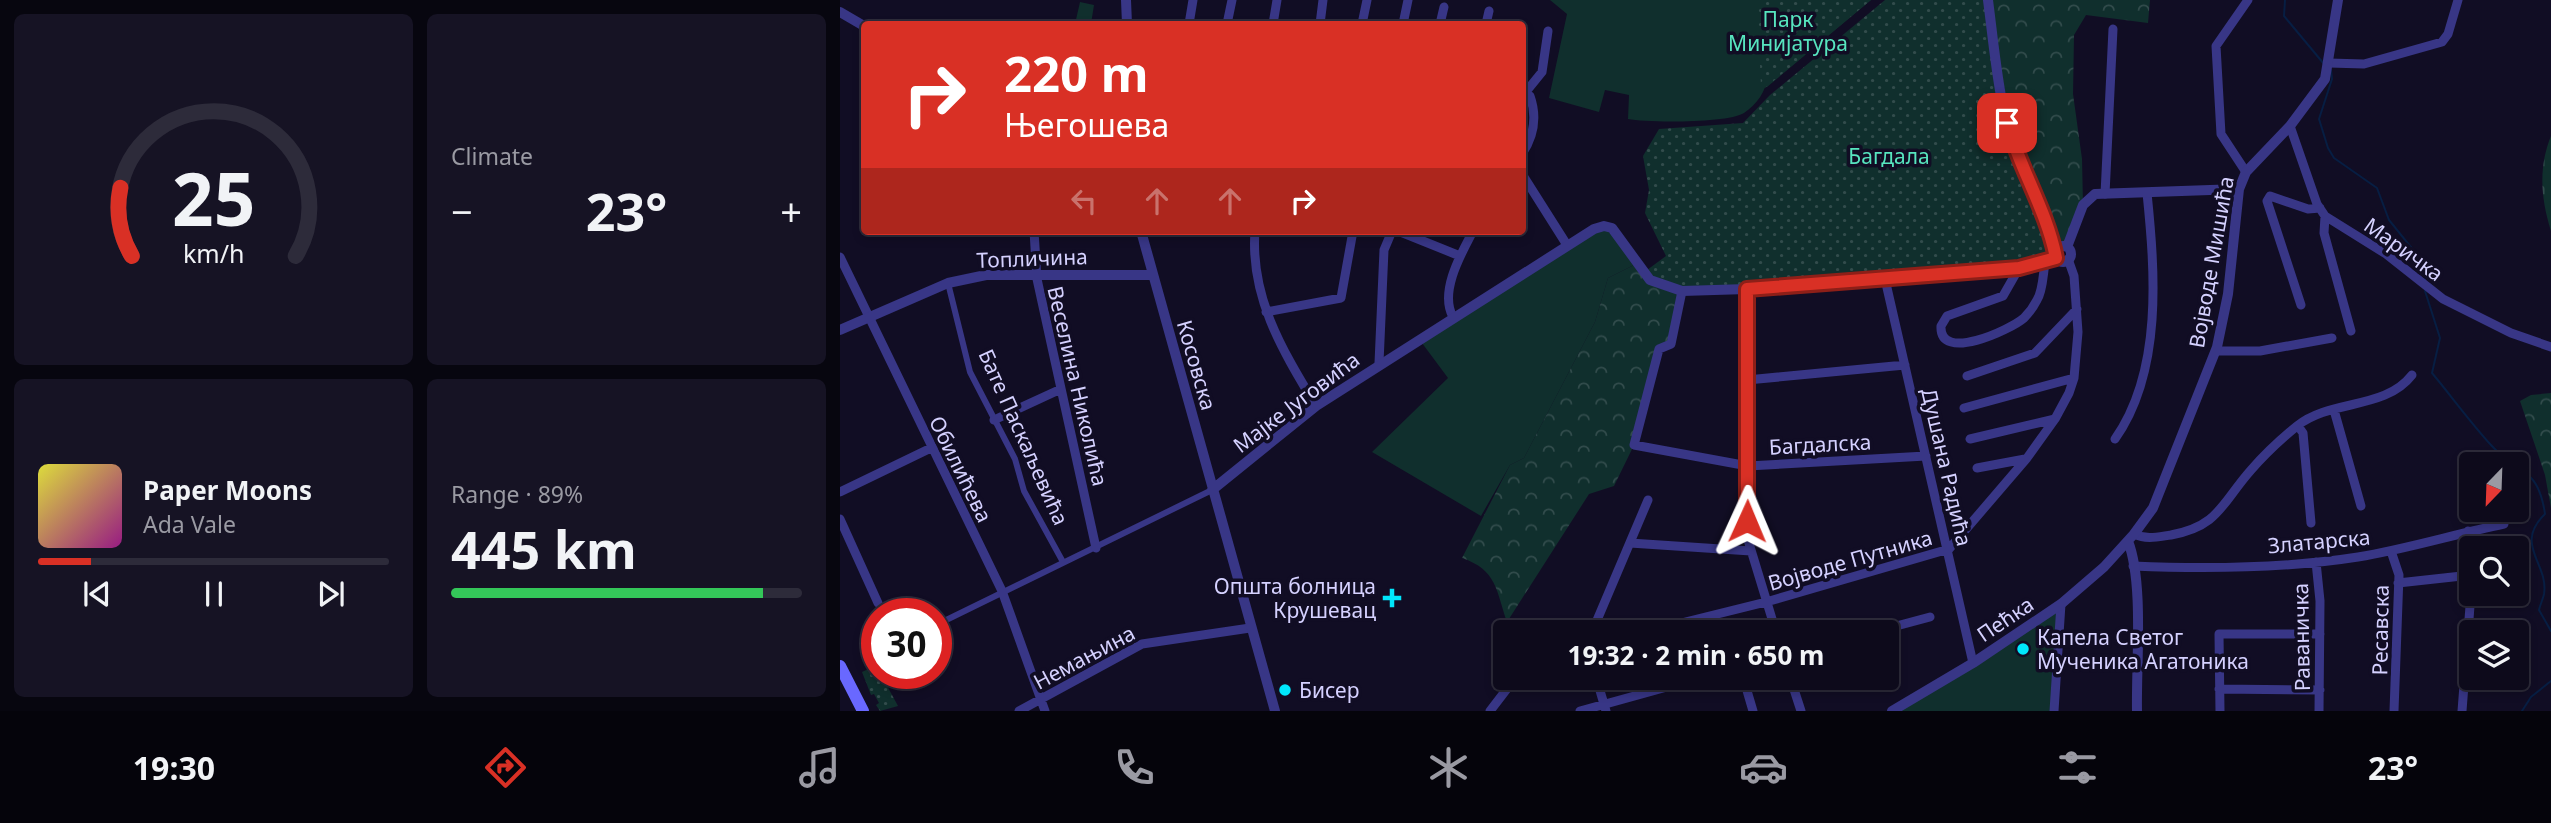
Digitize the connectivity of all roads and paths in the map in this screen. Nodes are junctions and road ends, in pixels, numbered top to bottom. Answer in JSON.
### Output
{"nodes":[{"id":1,"x":1126,"y":0,"type":"edge"},
{"id":2,"x":1193,"y":0,"type":"edge"},
{"id":3,"x":1232,"y":0,"type":"edge"},
{"id":4,"x":1277,"y":0,"type":"edge"},
{"id":5,"x":1324,"y":0,"type":"edge"},
{"id":6,"x":1367,"y":0,"type":"edge"},
{"id":7,"x":1408,"y":0,"type":"edge"},
{"id":8,"x":1988,"y":0,"type":"edge"},
{"id":9,"x":2248,"y":0,"type":"edge"},
{"id":10,"x":2339,"y":0,"type":"edge"},
{"id":11,"x":2458,"y":0,"type":"edge"},
{"id":12,"x":1444,"y":7,"type":"dead end"},
{"id":13,"x":1489,"y":11,"type":"dead end"},
{"id":14,"x":840,"y":12,"type":"edge"},
{"id":15,"x":1127,"y":21,"type":"edge"},
{"id":16,"x":1193,"y":21,"type":"edge"},
{"id":17,"x":1228,"y":21,"type":"edge"},
{"id":18,"x":1274,"y":21,"type":"edge"},
{"id":19,"x":1320,"y":21,"type":"edge"},
{"id":20,"x":1363,"y":21,"type":"edge"},
{"id":21,"x":1403,"y":21,"type":"edge"},
{"id":22,"x":1441,"y":21,"type":"edge"},
{"id":23,"x":1487,"y":21,"type":"edge"},
{"id":24,"x":861,"y":24,"type":"edge"},
{"id":25,"x":2113,"y":29,"type":"dead end"},
{"id":26,"x":1548,"y":32,"type":"dead end"},
{"id":27,"x":2330,"y":61,"type":"junction"},
{"id":28,"x":1526,"y":94,"type":"edge"},
{"id":29,"x":2290,"y":126,"type":"junction"},
{"id":30,"x":1526,"y":146,"type":"edge"},
{"id":31,"x":2246,"y":172,"type":"junction"},
{"id":32,"x":1526,"y":180,"type":"edge"},
{"id":33,"x":2239,"y":189,"type":"junction"},
{"id":34,"x":2147,"y":193,"type":"junction"},
{"id":35,"x":2105,"y":194,"type":"junction"},
{"id":36,"x":2322,"y":212,"type":"junction"},
{"id":37,"x":1034,"y":235,"type":"edge"},
{"id":38,"x":1142,"y":235,"type":"edge"},
{"id":39,"x":1255,"y":235,"type":"edge"},
{"id":40,"x":1352,"y":235,"type":"edge"},
{"id":41,"x":1390,"y":235,"type":"edge"},
{"id":42,"x":1408,"y":235,"type":"edge"},
{"id":43,"x":1471,"y":235,"type":"edge"},
{"id":44,"x":1567,"y":245,"type":"junction"},
{"id":45,"x":1460,"y":256,"type":"junction"},
{"id":46,"x":2058,"y":256,"type":"junction"},
{"id":47,"x":840,"y":257,"type":"edge"},
{"id":48,"x":2019,"y":268,"type":"junction"},
{"id":49,"x":1036,"y":274,"type":"junction"},
{"id":50,"x":1151,"y":275,"type":"junction"},
{"id":51,"x":1885,"y":279,"type":"junction"},
{"id":52,"x":948,"y":283,"type":"junction"},
{"id":53,"x":1747,"y":289,"type":"junction"},
{"id":54,"x":1682,"y":291,"type":"junction"},
{"id":55,"x":2301,"y":305,"type":"dead end"},
{"id":56,"x":2077,"y":309,"type":"junction"},
{"id":57,"x":1266,"y":312,"type":"junction"},
{"id":58,"x":1453,"y":317,"type":"junction"},
{"id":59,"x":868,"y":318,"type":"junction"},
{"id":60,"x":840,"y":330,"type":"edge"},
{"id":61,"x":2351,"y":331,"type":"dead end"},
{"id":62,"x":2332,"y":338,"type":"dead end"},
{"id":63,"x":2551,"y":347,"type":"edge"},
{"id":64,"x":2216,"y":351,"type":"junction"},
{"id":65,"x":1379,"y":363,"type":"junction"},
{"id":66,"x":1905,"y":365,"type":"junction"},
{"id":67,"x":2412,"y":375,"type":"dead end"},
{"id":68,"x":1967,"y":376,"type":"dead end"},
{"id":69,"x":2074,"y":378,"type":"junction"},
{"id":70,"x":1747,"y":380,"type":"junction"},
{"id":71,"x":1061,"y":389,"type":"junction"},
{"id":72,"x":1316,"y":406,"type":"junction"},
{"id":73,"x":1964,"y":408,"type":"dead end"},
{"id":74,"x":2334,"y":410,"type":"junction"},
{"id":75,"x":2055,"y":419,"type":"junction"},
{"id":76,"x":994,"y":420,"type":"junction"},
{"id":77,"x":2298,"y":426,"type":"junction"},
{"id":78,"x":1970,"y":439,"type":"dead end"},
{"id":79,"x":2115,"y":439,"type":"dead end"},
{"id":80,"x":930,"y":448,"type":"junction"},
{"id":81,"x":1926,"y":456,"type":"junction"},
{"id":82,"x":2027,"y":458,"type":"junction"},
{"id":83,"x":1748,"y":466,"type":"junction"},
{"id":84,"x":1977,"y":468,"type":"dead end"},
{"id":85,"x":1212,"y":490,"type":"junction"},
{"id":86,"x":840,"y":492,"type":"edge"},
{"id":87,"x":1648,"y":500,"type":"dead end"},
{"id":88,"x":2361,"y":506,"type":"dead end"},
{"id":89,"x":840,"y":519,"type":"edge"},
{"id":90,"x":2311,"y":523,"type":"dead end"},
{"id":91,"x":2504,"y":523,"type":"dead end"},
{"id":92,"x":2469,"y":531,"type":"junction"},
{"id":93,"x":2469,"y":536,"type":"edge"},
{"id":94,"x":2131,"y":538,"type":"junction"},
{"id":95,"x":1630,"y":543,"type":"junction"},
{"id":96,"x":1096,"y":548,"type":"junction"},
{"id":97,"x":1949,"y":549,"type":"junction"},
{"id":98,"x":1751,"y":551,"type":"junction"},
{"id":99,"x":2392,"y":551,"type":"junction"},
{"id":100,"x":1063,"y":562,"type":"junction"},
{"id":101,"x":2316,"y":562,"type":"junction"},
{"id":102,"x":2133,"y":566,"type":"junction"},
{"id":103,"x":2459,"y":576,"type":"edge"},
{"id":104,"x":2398,"y":583,"type":"junction"},
{"id":105,"x":1002,"y":591,"type":"junction"},
{"id":106,"x":876,"y":598,"type":"edge"},
{"id":107,"x":1766,"y":602,"type":"junction"},
{"id":108,"x":2061,"y":604,"type":"junction"},
{"id":109,"x":2470,"y":606,"type":"edge"},
{"id":110,"x":952,"y":617,"type":"edge"},
{"id":111,"x":1930,"y":617,"type":"dead end"},
{"id":112,"x":1597,"y":620,"type":"edge"},
{"id":113,"x":1693,"y":620,"type":"edge"},
{"id":114,"x":1772,"y":620,"type":"edge"},
{"id":115,"x":1899,"y":625,"type":"edge"},
{"id":116,"x":1251,"y":628,"type":"junction"},
{"id":117,"x":2320,"y":634,"type":"junction"},
{"id":118,"x":1973,"y":663,"type":"junction"},
{"id":119,"x":841,"y":669,"type":"edge"},
{"id":120,"x":2219,"y":689,"type":"junction"},
{"id":121,"x":1506,"y":690,"type":"edge"},
{"id":122,"x":1600,"y":690,"type":"edge"},
{"id":123,"x":1662,"y":690,"type":"edge"},
{"id":124,"x":1747,"y":690,"type":"edge"},
{"id":125,"x":1794,"y":690,"type":"edge"},
{"id":126,"x":2319,"y":690,"type":"junction"},
{"id":127,"x":1041,"y":699,"type":"junction"},
{"id":128,"x":1605,"y":708,"type":"edge"},
{"id":129,"x":863,"y":711,"type":"edge"},
{"id":130,"x":1019,"y":711,"type":"edge"},
{"id":131,"x":1045,"y":711,"type":"edge"},
{"id":132,"x":1275,"y":711,"type":"edge"},
{"id":133,"x":1490,"y":711,"type":"edge"},
{"id":134,"x":1580,"y":711,"type":"edge"},
{"id":135,"x":1753,"y":711,"type":"edge"},
{"id":136,"x":1801,"y":711,"type":"edge"},
{"id":137,"x":1892,"y":711,"type":"edge"},
{"id":138,"x":2054,"y":711,"type":"edge"},
{"id":139,"x":2137,"y":711,"type":"edge"},
{"id":140,"x":2220,"y":711,"type":"edge"},
{"id":141,"x":2319,"y":711,"type":"edge"},
{"id":142,"x":2395,"y":711,"type":"edge"},
{"id":143,"x":2462,"y":711,"type":"edge"}],
"edges":[{"from":1,"to":15,"type":"street"},
{"from":2,"to":16,"type":"street"},
{"from":3,"to":17,"type":"street"},
{"from":4,"to":18,"type":"street"},
{"from":5,"to":19,"type":"street"},
{"from":6,"to":20,"type":"street"},
{"from":7,"to":21,"type":"street"},
{"from":8,"to":46,"type":"street"},
{"from":9,"to":31,"type":"street"},
{"from":10,"to":27,"type":"street","name":"Војводе Мишића"},
{"from":11,"to":27,"type":"street"},
{"from":12,"to":22,"type":"street"},
{"from":13,"to":23,"type":"street"},
{"from":14,"to":24,"type":"street"},
{"from":25,"to":35,"type":"street"},
{"from":26,"to":28,"type":"street"},
{"from":27,"to":29,"type":"street","name":"Војводе Мишића"},
{"from":28,"to":30,"type":"street"},
{"from":29,"to":31,"type":"street","name":"Војводе Мишића"},
{"from":29,"to":36,"type":"street"},
{"from":31,"to":33,"type":"street","name":"Војводе Мишића"},
{"from":32,"to":44,"type":"street"},
{"from":33,"to":34,"type":"street"},
{"from":33,"to":64,"type":"street","name":"Војводе Мишића"},
{"from":34,"to":35,"type":"street"},
{"from":34,"to":79,"type":"street"},
{"from":35,"to":46,"type":"street"},
{"from":36,"to":55,"type":"street"},
{"from":36,"to":61,"type":"street"},
{"from":36,"to":63,"type":"street","name":"Маричка"},
{"from":37,"to":49,"type":"street","name":"Веселина Николића"},
{"from":38,"to":50,"type":"street","name":"Косовска"},
{"from":39,"to":57,"type":"street"},
{"from":40,"to":57,"type":"street"},
{"from":41,"to":65,"type":"street"},
{"from":42,"to":45,"type":"street"},
{"from":43,"to":45,"type":"street"},
{"from":44,"to":54,"type":"street","name":"Мајке Југовића"},
{"from":44,"to":58,"type":"street","name":"Мајке Југовића"},
{"from":45,"to":58,"type":"street"},
{"from":46,"to":48,"type":"street"},
{"from":46,"to":48,"type":"street"},
{"from":46,"to":56,"type":"street","name":"Војводе Путника"},
{"from":47,"to":59,"type":"street","name":"Обилићева"},
{"from":48,"to":51,"type":"street"},
{"from":49,"to":50,"type":"street","name":"Топличина"},
{"from":49,"to":52,"type":"street","name":"Топличина"},
{"from":49,"to":71,"type":"street","name":"Веселина Николића"},
{"from":50,"to":85,"type":"street","name":"Косовска"},
{"from":51,"to":53,"type":"street"},
{"from":51,"to":66,"type":"street","name":"Душана Радића"},
{"from":52,"to":59,"type":"street","name":"Топличина"},
{"from":52,"to":76,"type":"street","name":"Бате Паскаљевића"},
{"from":53,"to":54,"type":"street"},
{"from":53,"to":70,"type":"street"},
{"from":54,"to":83,"type":"street","name":"Багдалска"},
{"from":56,"to":68,"type":"street"},
{"from":56,"to":69,"type":"street","name":"Војводе Путника"},
{"from":57,"to":72,"type":"street"},
{"from":58,"to":65,"type":"street","name":"Мајке Југовића"},
{"from":59,"to":60,"type":"street","name":"Топличина"},
{"from":59,"to":80,"type":"street","name":"Обилићева"},
{"from":62,"to":64,"type":"street"},
{"from":64,"to":94,"type":"street","name":"Војводе Мишића"},
{"from":65,"to":72,"type":"street","name":"Мајке Југовића"},
{"from":66,"to":70,"type":"street"},
{"from":66,"to":81,"type":"street","name":"Душана Радића"},
{"from":67,"to":74,"type":"street"},
{"from":69,"to":73,"type":"street"},
{"from":69,"to":75,"type":"street","name":"Војводе Путника"},
{"from":70,"to":83,"type":"street"},
{"from":71,"to":76,"type":"street"},
{"from":71,"to":96,"type":"street","name":"Веселина Николића"},
{"from":72,"to":85,"type":"street","name":"Мајке Југовића"},
{"from":74,"to":77,"type":"street"},
{"from":74,"to":88,"type":"street"},
{"from":75,"to":78,"type":"street"},
{"from":75,"to":82,"type":"street","name":"Војводе Путника"},
{"from":76,"to":100,"type":"street","name":"Бате Паскаљевића"},
{"from":77,"to":90,"type":"street"},
{"from":77,"to":94,"type":"street"},
{"from":80,"to":86,"type":"street"},
{"from":80,"to":105,"type":"street","name":"Обилићева"},
{"from":81,"to":83,"type":"street","name":"Багдалска"},
{"from":81,"to":97,"type":"street","name":"Душана Радића"},
{"from":82,"to":84,"type":"street"},
{"from":82,"to":97,"type":"street","name":"Војводе Путника"},
{"from":83,"to":98,"type":"street"},
{"from":85,"to":96,"type":"street","name":"Мајке Југовића"},
{"from":85,"to":116,"type":"street","name":"Косовска"},
{"from":87,"to":95,"type":"street"},
{"from":89,"to":106,"type":"street"},
{"from":91,"to":92,"type":"street","name":"Златарска"},
{"from":92,"to":93,"type":"street"},
{"from":92,"to":99,"type":"street","name":"Златарска"},
{"from":94,"to":102,"type":"street"},
{"from":94,"to":108,"type":"street","name":"Пећка"},
{"from":95,"to":98,"type":"street"},
{"from":95,"to":112,"type":"street"},
{"from":96,"to":100,"type":"street","name":"Мајке Југовића"},
{"from":97,"to":107,"type":"street","name":"Војводе Путника"},
{"from":97,"to":118,"type":"street","name":"Душана Радића"},
{"from":98,"to":107,"type":"street"},
{"from":99,"to":101,"type":"street","name":"Златарска"},
{"from":99,"to":104,"type":"street","name":"Ресавска"},
{"from":100,"to":105,"type":"street","name":"Мајке Југовића"},
{"from":101,"to":102,"type":"street","name":"Златарска"},
{"from":101,"to":117,"type":"street","name":"Раваничка"},
{"from":102,"to":139,"type":"street"},
{"from":103,"to":104,"type":"street"},
{"from":104,"to":142,"type":"street","name":"Ресавска"},
{"from":105,"to":110,"type":"street","name":"Мајке Југовића"},
{"from":105,"to":127,"type":"street","name":"Обилићева"},
{"from":107,"to":113,"type":"street","name":"Војводе Путника"},
{"from":107,"to":114,"type":"street"},
{"from":108,"to":118,"type":"street","name":"Пећка"},
{"from":108,"to":138,"type":"street"},
{"from":109,"to":143,"type":"street"},
{"from":111,"to":115,"type":"street"},
{"from":116,"to":127,"type":"street","name":"Немањина"},
{"from":116,"to":132,"type":"street","name":"Косовска"},
{"from":117,"to":120,"type":"street"},
{"from":117,"to":126,"type":"street","name":"Раваничка"},
{"from":118,"to":137,"type":"street","name":"Пећка"},
{"from":119,"to":129,"type":"main road"},
{"from":120,"to":126,"type":"street"},
{"from":120,"to":140,"type":"street"},
{"from":121,"to":133,"type":"street"},
{"from":122,"to":128,"type":"street"},
{"from":123,"to":128,"type":"street"},
{"from":124,"to":135,"type":"street"},
{"from":125,"to":136,"type":"street"},
{"from":126,"to":141,"type":"street","name":"Раваничка"},
{"from":127,"to":130,"type":"street","name":"Немањина"},
{"from":127,"to":131,"type":"street","name":"Обилићева"},
{"from":128,"to":134,"type":"street"}]}
